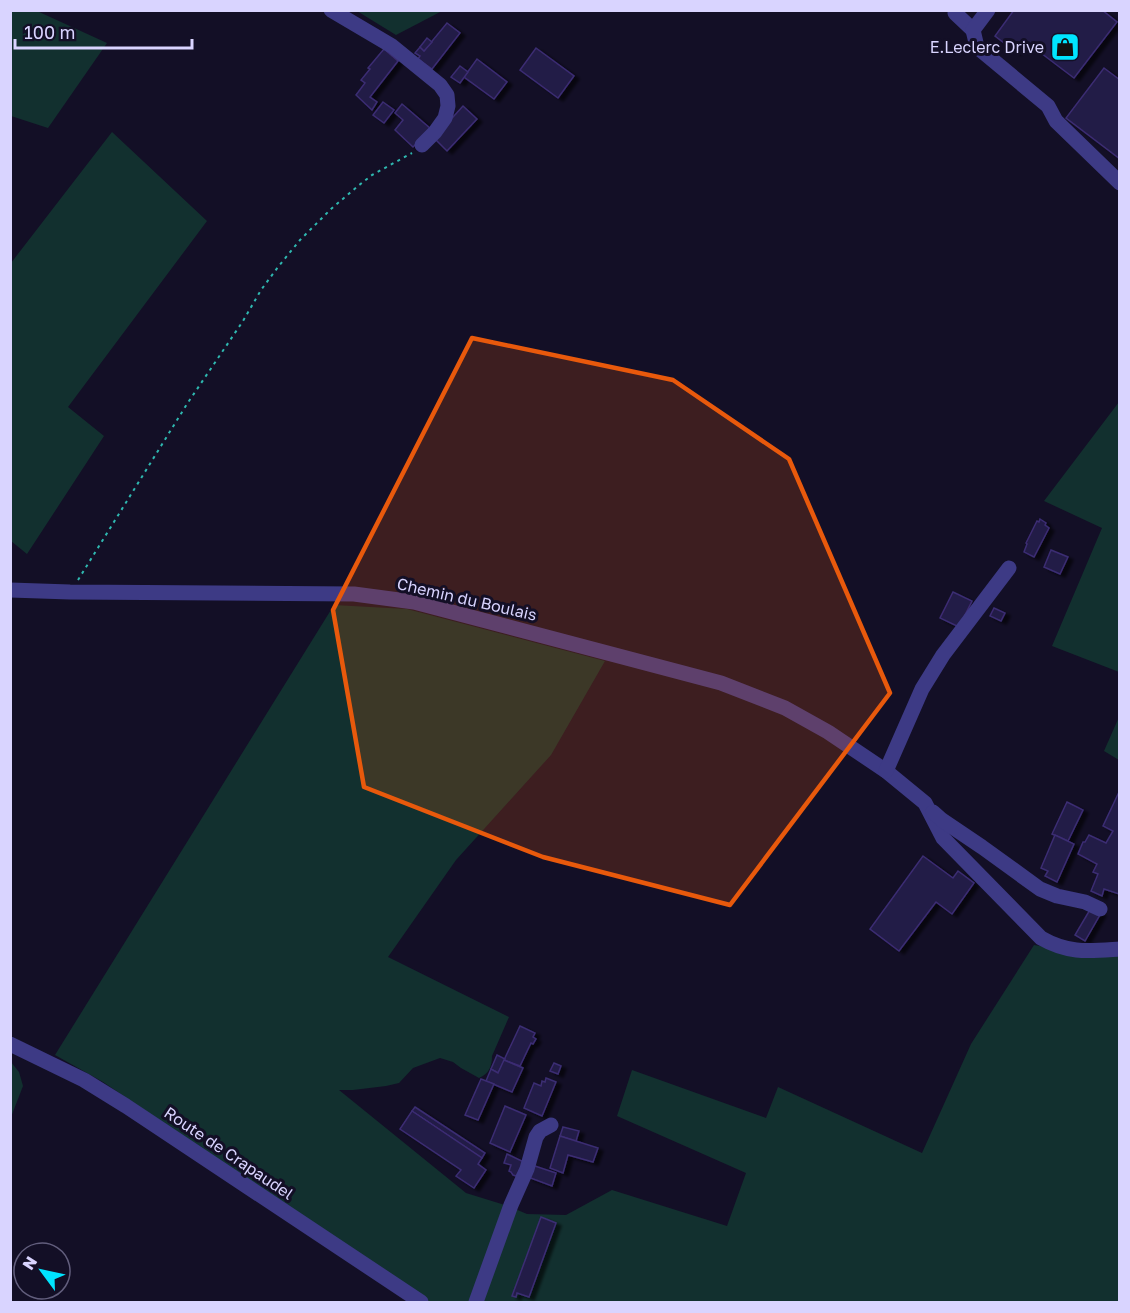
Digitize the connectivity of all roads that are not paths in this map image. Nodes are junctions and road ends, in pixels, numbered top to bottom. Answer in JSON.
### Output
{"nodes":[{"id":1,"x":331,"y":10,"type":"edge"},
{"id":2,"x":957,"y":10,"type":"edge"},
{"id":3,"x":988,"y":10,"type":"edge"},
{"id":4,"x":973,"y":30,"type":"junction"},
{"id":5,"x":422,"y":146,"type":"road end"},
{"id":6,"x":1119,"y":183,"type":"edge"},
{"id":7,"x":1010,"y":568,"type":"dead end"},
{"id":8,"x":10,"y":590,"type":"edge"},
{"id":9,"x":886,"y":771,"type":"junction"},
{"id":10,"x":925,"y":803,"type":"junction"},
{"id":11,"x":1100,"y":909,"type":"dead end"},
{"id":12,"x":1119,"y":949,"type":"edge"},
{"id":13,"x":10,"y":1044,"type":"edge"},
{"id":14,"x":551,"y":1125,"type":"dead end"},
{"id":15,"x":421,"y":1302,"type":"edge"},
{"id":16,"x":476,"y":1302,"type":"edge"}],
"edges":[{"from":1,"to":5,"type":"street"},
{"from":2,"to":4,"type":"street"},
{"from":3,"to":4,"type":"street"},
{"from":4,"to":6,"type":"street"},
{"from":7,"to":9,"type":"street"},
{"from":8,"to":9,"type":"street","name":"Chemin du Boulais"},
{"from":9,"to":10,"type":"street","name":"Chemin du Boulais"},
{"from":10,"to":11,"type":"street","name":"Chemin du Boulais"},
{"from":10,"to":12,"type":"street"},
{"from":13,"to":15,"type":"street","name":"Route de Crapaudel"},
{"from":14,"to":16,"type":"street"}]}
